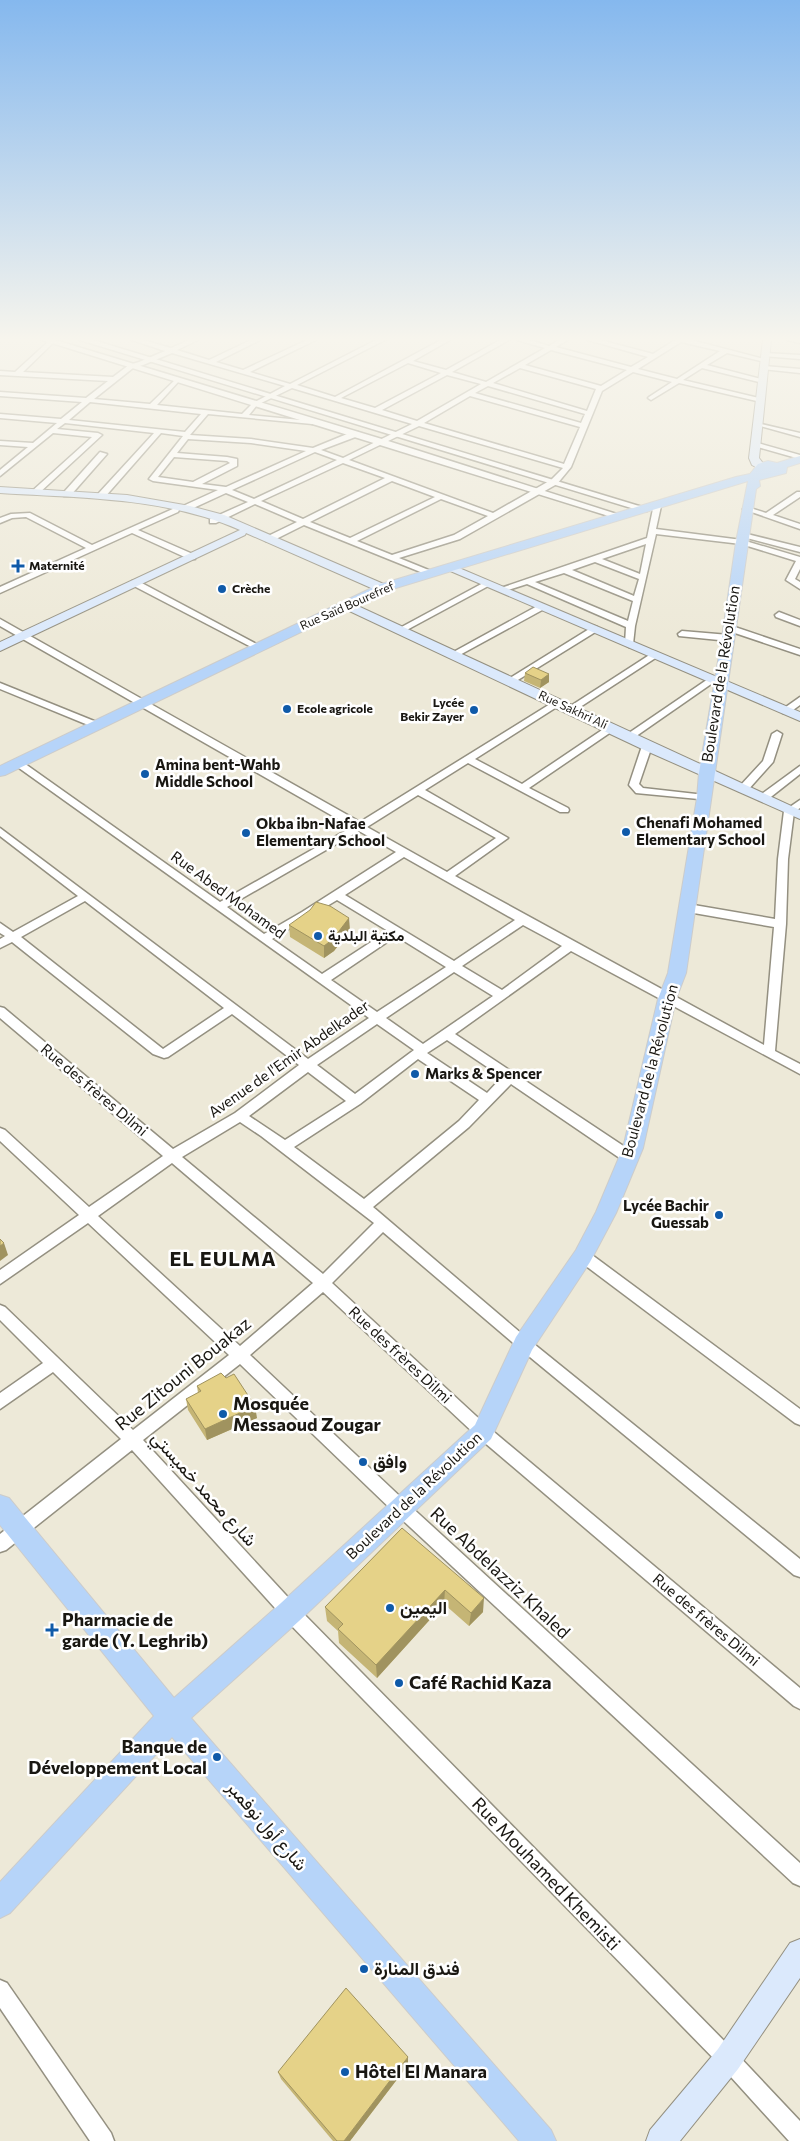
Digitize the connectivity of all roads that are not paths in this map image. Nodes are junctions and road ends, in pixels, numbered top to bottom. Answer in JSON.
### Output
{"nodes":[{"id":1,"x":40,"y":440,"type":"edge"},
{"id":2,"x":94,"y":440,"type":"edge"},
{"id":3,"x":151,"y":440,"type":"edge"},
{"id":4,"x":183,"y":440,"type":"edge"},
{"id":5,"x":239,"y":440,"type":"edge"},
{"id":6,"x":328,"y":440,"type":"edge"},
{"id":7,"x":339,"y":440,"type":"edge"},
{"id":8,"x":375,"y":440,"type":"edge"},
{"id":9,"x":386,"y":440,"type":"edge"},
{"id":10,"x":418,"y":440,"type":"edge"},
{"id":11,"x":475,"y":440,"type":"edge"},
{"id":12,"x":577,"y":440,"type":"edge"},
{"id":13,"x":758,"y":440,"type":"edge"},
{"id":14,"x":382,"y":442,"type":"junction"},
{"id":15,"x":0,"y":443,"type":"edge"},
{"id":16,"x":34,"y":445,"type":"junction"},
{"id":17,"x":325,"y":445,"type":"junction"},
{"id":18,"x":757,"y":446,"type":"junction"},
{"id":19,"x":315,"y":450,"type":"junction"},
{"id":20,"x":103,"y":454,"type":"dead end"},
{"id":21,"x":171,"y":455,"type":"junction"},
{"id":22,"x":800,"y":458,"type":"edge"},
{"id":23,"x":344,"y":459,"type":"junction"},
{"id":24,"x":0,"y":464,"type":"edge"},
{"id":25,"x":11,"y":464,"type":"junction"},
{"id":26,"x":800,"y":464,"type":"edge"},
{"id":27,"x":566,"y":467,"type":"junction"},
{"id":28,"x":765,"y":473,"type":"junction"},
{"id":29,"x":0,"y":474,"type":"edge"},
{"id":30,"x":392,"y":478,"type":"junction"},
{"id":31,"x":554,"y":482,"type":"junction"},
{"id":32,"x":194,"y":486,"type":"junction"},
{"id":33,"x":224,"y":489,"type":"junction"},
{"id":34,"x":0,"y":490,"type":"edge"},
{"id":35,"x":539,"y":491,"type":"junction"},
{"id":36,"x":35,"y":492,"type":"junction"},
{"id":37,"x":67,"y":494,"type":"junction"},
{"id":38,"x":800,"y":494,"type":"edge"},
{"id":39,"x":0,"y":496,"type":"edge"},
{"id":40,"x":101,"y":496,"type":"junction"},
{"id":41,"x":440,"y":497,"type":"junction"},
{"id":42,"x":254,"y":501,"type":"junction"},
{"id":43,"x":657,"y":506,"type":"junction"},
{"id":44,"x":186,"y":508,"type":"junction"},
{"id":45,"x":644,"y":509,"type":"junction"},
{"id":46,"x":747,"y":509,"type":"junction"},
{"id":47,"x":174,"y":510,"type":"junction"},
{"id":48,"x":768,"y":515,"type":"junction"},
{"id":49,"x":494,"y":516,"type":"junction"},
{"id":50,"x":618,"y":516,"type":"junction"},
{"id":51,"x":217,"y":519,"type":"junction"},
{"id":52,"x":0,"y":521,"type":"edge"},
{"id":53,"x":302,"y":522,"type":"junction"},
{"id":54,"x":800,"y":527,"type":"edge"},
{"id":55,"x":132,"y":530,"type":"junction"},
{"id":56,"x":241,"y":534,"type":"junction"},
{"id":57,"x":651,"y":536,"type":"junction"},
{"id":58,"x":744,"y":538,"type":"junction"},
{"id":59,"x":269,"y":539,"type":"junction"},
{"id":60,"x":351,"y":541,"type":"junction"},
{"id":61,"x":92,"y":548,"type":"junction"},
{"id":62,"x":800,"y":550,"type":"edge"},
{"id":63,"x":192,"y":557,"type":"junction"},
{"id":64,"x":392,"y":558,"type":"junction"},
{"id":65,"x":594,"y":559,"type":"junction"},
{"id":66,"x":800,"y":560,"type":"edge"},
{"id":67,"x":452,"y":568,"type":"junction"},
{"id":68,"x":564,"y":570,"type":"junction"},
{"id":69,"x":428,"y":573,"type":"junction"},
{"id":70,"x":643,"y":578,"type":"junction"},
{"id":71,"x":529,"y":582,"type":"junction"},
{"id":72,"x":135,"y":584,"type":"junction"},
{"id":73,"x":488,"y":584,"type":"junction"},
{"id":74,"x":800,"y":586,"type":"edge"},
{"id":75,"x":502,"y":589,"type":"junction"},
{"id":76,"x":0,"y":590,"type":"edge"},
{"id":77,"x":378,"y":590,"type":"junction"},
{"id":78,"x":637,"y":600,"type":"junction"},
{"id":79,"x":347,"y":605,"type":"junction"},
{"id":80,"x":541,"y":607,"type":"junction"},
{"id":81,"x":779,"y":615,"type":"dead end"},
{"id":82,"x":0,"y":622,"type":"edge"},
{"id":83,"x":800,"y":624,"type":"edge"},
{"id":84,"x":631,"y":626,"type":"junction"},
{"id":85,"x":594,"y":629,"type":"junction"},
{"id":86,"x":400,"y":630,"type":"junction"},
{"id":87,"x":729,"y":633,"type":"junction"},
{"id":88,"x":682,"y":634,"type":"dead end"},
{"id":89,"x":23,"y":636,"type":"junction"},
{"id":90,"x":629,"y":644,"type":"junction"},
{"id":91,"x":0,"y":647,"type":"edge"},
{"id":92,"x":258,"y":647,"type":"junction"},
{"id":93,"x":798,"y":648,"type":"edge"},
{"id":94,"x":453,"y":655,"type":"junction"},
{"id":95,"x":654,"y":655,"type":"junction"},
{"id":96,"x":510,"y":681,"type":"junction"},
{"id":97,"x":716,"y":681,"type":"junction"},
{"id":98,"x":0,"y":686,"type":"edge"},
{"id":99,"x":800,"y":700,"type":"edge"},
{"id":100,"x":142,"y":703,"type":"junction"},
{"id":101,"x":564,"y":706,"type":"junction"},
{"id":102,"x":786,"y":711,"type":"junction"},
{"id":103,"x":800,"y":717,"type":"edge"},
{"id":104,"x":96,"y":725,"type":"junction"},
{"id":105,"x":611,"y":728,"type":"junction"},
{"id":106,"x":777,"y":734,"type":"dead end"},
{"id":107,"x":629,"y":737,"type":"junction"},
{"id":108,"x":647,"y":746,"type":"junction"},
{"id":109,"x":469,"y":760,"type":"junction"},
{"id":110,"x":17,"y":762,"type":"junction"},
{"id":111,"x":800,"y":769,"type":"edge"},
{"id":112,"x":0,"y":772,"type":"edge"},
{"id":113,"x":706,"y":773,"type":"junction"},
{"id":114,"x":522,"y":788,"type":"junction"},
{"id":115,"x":742,"y":789,"type":"junction"},
{"id":116,"x":418,"y":791,"type":"junction"},
{"id":117,"x":705,"y":798,"type":"junction"},
{"id":118,"x":763,"y":798,"type":"junction"},
{"id":119,"x":564,"y":810,"type":"dead end"},
{"id":120,"x":796,"y":810,"type":"edge"},
{"id":121,"x":361,"y":826,"type":"junction"},
{"id":122,"x":0,"y":832,"type":"edge"},
{"id":123,"x":405,"y":851,"type":"junction"},
{"id":124,"x":448,"y":876,"type":"junction"},
{"id":125,"x":337,"y":895,"type":"junction"},
{"id":126,"x":86,"y":896,"type":"junction"},
{"id":127,"x":219,"y":907,"type":"junction"},
{"id":128,"x":688,"y":908,"type":"junction"},
{"id":129,"x":523,"y":920,"type":"junction"},
{"id":130,"x":780,"y":924,"type":"junction"},
{"id":131,"x":0,"y":926,"type":"edge"},
{"id":132,"x":397,"y":930,"type":"junction"},
{"id":133,"x":14,"y":937,"type":"junction"},
{"id":134,"x":264,"y":940,"type":"junction"},
{"id":135,"x":0,"y":944,"type":"edge"},
{"id":136,"x":571,"y":945,"type":"junction"},
{"id":137,"x":454,"y":966,"type":"junction"},
{"id":138,"x":322,"y":980,"type":"junction"},
{"id":139,"x":502,"y":996,"type":"junction"},
{"id":140,"x":666,"y":999,"type":"junction"},
{"id":141,"x":232,"y":1008,"type":"junction"},
{"id":142,"x":0,"y":1011,"type":"edge"},
{"id":143,"x":375,"y":1018,"type":"junction"},
{"id":144,"x":447,"y":1034,"type":"junction"},
{"id":145,"x":421,"y":1052,"type":"junction"},
{"id":146,"x":769,"y":1054,"type":"junction"},
{"id":147,"x":308,"y":1065,"type":"junction"},
{"id":148,"x":800,"y":1070,"type":"edge"},
{"id":149,"x":510,"y":1077,"type":"junction"},
{"id":150,"x":486,"y":1099,"type":"junction"},
{"id":151,"x":354,"y":1102,"type":"junction"},
{"id":152,"x":240,"y":1116,"type":"junction"},
{"id":153,"x":0,"y":1133,"type":"edge"},
{"id":154,"x":284,"y":1147,"type":"junction"},
{"id":155,"x":172,"y":1156,"type":"junction"},
{"id":156,"x":629,"y":1157,"type":"junction"},
{"id":157,"x":364,"y":1207,"type":"junction"},
{"id":158,"x":88,"y":1214,"type":"junction"},
{"id":159,"x":382,"y":1224,"type":"junction"},
{"id":160,"x":583,"y":1256,"type":"junction"},
{"id":161,"x":0,"y":1278,"type":"edge"},
{"id":162,"x":323,"y":1283,"type":"junction"},
{"id":163,"x":0,"y":1311,"type":"edge"},
{"id":164,"x":524,"y":1344,"type":"junction"},
{"id":165,"x":240,"y":1355,"type":"junction"},
{"id":166,"x":55,"y":1363,"type":"junction"},
{"id":167,"x":0,"y":1402,"type":"edge"},
{"id":168,"x":800,"y":1418,"type":"edge"},
{"id":169,"x":483,"y":1432,"type":"junction"},
{"id":170,"x":132,"y":1439,"type":"junction"},
{"id":171,"x":0,"y":1506,"type":"edge"},
{"id":172,"x":402,"y":1509,"type":"junction"},
{"id":173,"x":9,"y":1536,"type":"edge"},
{"id":174,"x":800,"y":1569,"type":"edge"},
{"id":175,"x":290,"y":1612,"type":"junction"},
{"id":176,"x":800,"y":1700,"type":"edge"},
{"id":177,"x":172,"y":1717,"type":"junction"},
{"id":178,"x":800,"y":1876,"type":"edge"},
{"id":179,"x":0,"y":1903,"type":"edge"},
{"id":180,"x":800,"y":1953,"type":"edge"},
{"id":181,"x":0,"y":1990,"type":"edge"},
{"id":182,"x":728,"y":2060,"type":"junction"},
{"id":183,"x":800,"y":2137,"type":"edge"},
{"id":184,"x":103,"y":2141,"type":"edge"},
{"id":185,"x":540,"y":2141,"type":"edge"},
{"id":186,"x":661,"y":2141,"type":"edge"}],
"edges":[{"from":1,"to":16,"type":"street"},
{"from":2,"to":36,"type":"street"},
{"from":3,"to":40,"type":"street"},
{"from":4,"to":21,"type":"street"},
{"from":5,"to":19,"type":"street"},
{"from":6,"to":17,"type":"street"},
{"from":7,"to":17,"type":"street"},
{"from":8,"to":14,"type":"street"},
{"from":9,"to":14,"type":"street"},
{"from":10,"to":31,"type":"street"},
{"from":11,"to":27,"type":"street"},
{"from":12,"to":27,"type":"street"},
{"from":13,"to":18,"type":"main road"},
{"from":14,"to":23,"type":"street"},
{"from":14,"to":35,"type":"street"},
{"from":15,"to":16,"type":"street"},
{"from":16,"to":25,"type":"street"},
{"from":17,"to":19,"type":"street"},
{"from":18,"to":22,"type":"street"},
{"from":18,"to":28,"type":"main road"},
{"from":19,"to":23,"type":"street"},
{"from":19,"to":33,"type":"street"},
{"from":20,"to":37,"type":"street"},
{"from":21,"to":32,"type":"street"},
{"from":21,"to":32,"type":"street"},
{"from":22,"to":28,"type":"main road"},
{"from":23,"to":30,"type":"street"},
{"from":23,"to":42,"type":"street"},
{"from":24,"to":25,"type":"street"},
{"from":25,"to":29,"type":"street"},
{"from":26,"to":28,"type":"main road"},
{"from":27,"to":31,"type":"street"},
{"from":28,"to":43,"type":"main road","name":"Rue Saïd Bourefref"},
{"from":28,"to":46,"type":"main road","name":"Boulevard de la Révolution"},
{"from":30,"to":41,"type":"street"},
{"from":30,"to":53,"type":"street"},
{"from":31,"to":35,"type":"street"},
{"from":31,"to":45,"type":"street"},
{"from":32,"to":33,"type":"street"},
{"from":33,"to":42,"type":"street"},
{"from":33,"to":44,"type":"street"},
{"from":34,"to":36,"type":"main road"},
{"from":35,"to":49,"type":"street"},
{"from":35,"to":50,"type":"street"},
{"from":36,"to":37,"type":"main road"},
{"from":37,"to":40,"type":"main road"},
{"from":38,"to":48,"type":"street"},
{"from":39,"to":47,"type":"main road"},
{"from":40,"to":44,"type":"main road"},
{"from":41,"to":49,"type":"street"},
{"from":41,"to":60,"type":"street"},
{"from":42,"to":51,"type":"street"},
{"from":42,"to":53,"type":"street"},
{"from":43,"to":45,"type":"main road","name":"Rue Saïd Bourefref"},
{"from":43,"to":57,"type":"street"},
{"from":44,"to":51,"type":"main road"},
{"from":45,"to":50,"type":"main road","name":"Rue Saïd Bourefref"},
{"from":46,"to":48,"type":"street"},
{"from":46,"to":58,"type":"main road","name":"Boulevard de la Révolution"},
{"from":47,"to":51,"type":"main road"},
{"from":47,"to":55,"type":"street"},
{"from":48,"to":54,"type":"street"},
{"from":49,"to":64,"type":"street"},
{"from":50,"to":67,"type":"main road","name":"Rue Saïd Bourefref"},
{"from":51,"to":56,"type":"main road"},
{"from":51,"to":59,"type":"main road"},
{"from":52,"to":61,"type":"street"},
{"from":53,"to":59,"type":"street"},
{"from":53,"to":60,"type":"street"},
{"from":55,"to":61,"type":"street"},
{"from":55,"to":63,"type":"street"},
{"from":56,"to":63,"type":"main road"},
{"from":56,"to":77,"type":"main road"},
{"from":57,"to":58,"type":"street"},
{"from":57,"to":65,"type":"street"},
{"from":57,"to":70,"type":"street"},
{"from":58,"to":62,"type":"street"},
{"from":58,"to":66,"type":"street"},
{"from":58,"to":87,"type":"main road","name":"Boulevard de la Révolution"},
{"from":59,"to":77,"type":"main road"},
{"from":60,"to":64,"type":"street"},
{"from":61,"to":76,"type":"street"},
{"from":63,"to":72,"type":"main road"},
{"from":64,"to":69,"type":"street"},
{"from":65,"to":68,"type":"street"},
{"from":65,"to":70,"type":"street"},
{"from":66,"to":74,"type":"street"},
{"from":67,"to":69,"type":"main road","name":"Rue Saïd Bourefref"},
{"from":67,"to":73,"type":"main road"},
{"from":68,"to":71,"type":"street"},
{"from":68,"to":78,"type":"street"},
{"from":69,"to":77,"type":"main road","name":"Rue Saïd Bourefref"},
{"from":70,"to":78,"type":"street"},
{"from":71,"to":75,"type":"street"},
{"from":71,"to":84,"type":"street"},
{"from":72,"to":89,"type":"main road"},
{"from":72,"to":92,"type":"street"},
{"from":73,"to":75,"type":"main road"},
{"from":73,"to":86,"type":"street"},
{"from":75,"to":80,"type":"main road"},
{"from":77,"to":79,"type":"main road","name":"Rue Saïd Bourefref"},
{"from":78,"to":84,"type":"street"},
{"from":79,"to":86,"type":"main road","name":"Rue Sakhri Ali"},
{"from":79,"to":92,"type":"main road","name":"Rue Saïd Bourefref"},
{"from":80,"to":85,"type":"main road"},
{"from":80,"to":94,"type":"street"},
{"from":81,"to":83,"type":"street"},
{"from":82,"to":89,"type":"street"},
{"from":84,"to":90,"type":"street"},
{"from":85,"to":90,"type":"main road"},
{"from":85,"to":96,"type":"street"},
{"from":86,"to":94,"type":"main road","name":"Rue Sakhri Ali"},
{"from":87,"to":88,"type":"street"},
{"from":87,"to":93,"type":"street"},
{"from":87,"to":97,"type":"main road","name":"Boulevard de la Révolution"},
{"from":89,"to":91,"type":"main road"},
{"from":89,"to":100,"type":"street"},
{"from":90,"to":95,"type":"main road"},
{"from":92,"to":100,"type":"main road","name":"Rue Saïd Bourefref"},
{"from":94,"to":96,"type":"main road","name":"Rue Sakhri Ali"},
{"from":95,"to":97,"type":"main road"},
{"from":95,"to":101,"type":"street"},
{"from":96,"to":101,"type":"main road","name":"Rue Sakhri Ali"},
{"from":97,"to":102,"type":"main road"},
{"from":97,"to":107,"type":"street"},
{"from":97,"to":113,"type":"main road","name":"Boulevard de la Révolution"},
{"from":98,"to":104,"type":"street"},
{"from":99,"to":102,"type":"street"},
{"from":100,"to":104,"type":"main road","name":"Rue Saïd Bourefref"},
{"from":100,"to":121,"type":"street"},
{"from":101,"to":105,"type":"main road","name":"Rue Sakhri Ali"},
{"from":101,"to":109,"type":"street"},
{"from":102,"to":103,"type":"main road"},
{"from":104,"to":110,"type":"main road","name":"Rue Saïd Bourefref"},
{"from":105,"to":107,"type":"main road","name":"Rue Sakhri Ali"},
{"from":105,"to":114,"type":"street"},
{"from":106,"to":115,"type":"street"},
{"from":107,"to":108,"type":"main road","name":"Rue Sakhri Ali"},
{"from":108,"to":113,"type":"main road","name":"Rue Sakhri Ali"},
{"from":108,"to":117,"type":"street"},
{"from":109,"to":114,"type":"street"},
{"from":109,"to":116,"type":"street"},
{"from":110,"to":112,"type":"main road","name":"Rue Saïd Bourefref"},
{"from":110,"to":127,"type":"street","name":"Rue Abed Mohamed"},
{"from":111,"to":118,"type":"street"},
{"from":113,"to":115,"type":"main road","name":"Rue Sakhri Ali"},
{"from":113,"to":117,"type":"main road","name":"Boulevard de la Révolution"},
{"from":114,"to":119,"type":"street"},
{"from":115,"to":118,"type":"main road","name":"Rue Sakhri Ali"},
{"from":116,"to":121,"type":"street"},
{"from":116,"to":124,"type":"street"},
{"from":117,"to":128,"type":"main road","name":"Boulevard de la Révolution"},
{"from":118,"to":120,"type":"main road","name":"Rue Sakhri Ali"},
{"from":120,"to":130,"type":"street"},
{"from":121,"to":123,"type":"street"},
{"from":121,"to":127,"type":"street"},
{"from":122,"to":126,"type":"street"},
{"from":123,"to":124,"type":"street"},
{"from":123,"to":125,"type":"street"},
{"from":124,"to":129,"type":"street"},
{"from":125,"to":132,"type":"street"},
{"from":125,"to":134,"type":"street"},
{"from":126,"to":133,"type":"street"},
{"from":126,"to":141,"type":"street"},
{"from":127,"to":134,"type":"street","name":"Rue Abed Mohamed"},
{"from":128,"to":130,"type":"street"},
{"from":128,"to":140,"type":"main road","name":"Boulevard de la Révolution"},
{"from":129,"to":136,"type":"street"},
{"from":129,"to":137,"type":"street","name":"Avenue de l'Emir Abdelkader"},
{"from":130,"to":146,"type":"street"},
{"from":131,"to":133,"type":"street"},
{"from":132,"to":137,"type":"street"},
{"from":132,"to":138,"type":"street"},
{"from":133,"to":135,"type":"street"},
{"from":133,"to":141,"type":"street"},
{"from":134,"to":138,"type":"street","name":"Rue Abed Mohamed"},
{"from":136,"to":139,"type":"street"},
{"from":136,"to":140,"type":"street"},
{"from":137,"to":139,"type":"street"},
{"from":137,"to":143,"type":"street","name":"Avenue de l'Emir Abdelkader"},
{"from":138,"to":143,"type":"street","name":"Rue Abed Mohamed"},
{"from":139,"to":144,"type":"street"},
{"from":140,"to":146,"type":"street"},
{"from":140,"to":156,"type":"main road","name":"Boulevard de la Révolution"},
{"from":141,"to":147,"type":"street"},
{"from":142,"to":155,"type":"street","name":"Rue des frères Dilmi"},
{"from":143,"to":145,"type":"street","name":"Rue Abed Mohamed"},
{"from":143,"to":147,"type":"street","name":"Avenue de l'Emir Abdelkader"},
{"from":144,"to":145,"type":"street"},
{"from":144,"to":149,"type":"street"},
{"from":145,"to":150,"type":"street","name":"Rue Abed Mohamed"},
{"from":145,"to":151,"type":"street"},
{"from":146,"to":148,"type":"street"},
{"from":147,"to":151,"type":"street"},
{"from":147,"to":152,"type":"street","name":"Avenue de l'Emir Abdelkader"},
{"from":149,"to":150,"type":"street"},
{"from":149,"to":156,"type":"street"},
{"from":150,"to":157,"type":"street"},
{"from":151,"to":154,"type":"street"},
{"from":152,"to":154,"type":"street"},
{"from":152,"to":155,"type":"street","name":"Avenue de l'Emir Abdelkader"},
{"from":153,"to":158,"type":"street","name":"Rue Abdelazziz Khaled"},
{"from":154,"to":157,"type":"street"},
{"from":155,"to":158,"type":"street","name":"Avenue de l'Emir Abdelkader"},
{"from":155,"to":162,"type":"street","name":"Rue des frères Dilmi"},
{"from":156,"to":160,"type":"main road","name":"Boulevard de la Révolution"},
{"from":157,"to":159,"type":"street"},
{"from":158,"to":161,"type":"street","name":"Avenue de l'Emir Abdelkader"},
{"from":158,"to":165,"type":"street","name":"Rue Abdelazziz Khaled"},
{"from":159,"to":162,"type":"street","name":"Rue Zitouni Bouakaz"},
{"from":159,"to":164,"type":"street"},
{"from":160,"to":164,"type":"main road","name":"Boulevard de la Révolution"},
{"from":160,"to":168,"type":"street"},
{"from":162,"to":165,"type":"street","name":"Rue Zitouni Bouakaz"},
{"from":162,"to":169,"type":"street","name":"Rue des frères Dilmi"},
{"from":163,"to":166,"type":"street","name":"شارع محمد خميستي"},
{"from":164,"to":169,"type":"main road","name":"Boulevard de la Révolution"},
{"from":164,"to":174,"type":"street"},
{"from":165,"to":170,"type":"street","name":"Rue Zitouni Bouakaz"},
{"from":165,"to":172,"type":"street","name":"Rue Abdelazziz Khaled"},
{"from":166,"to":167,"type":"street"},
{"from":166,"to":170,"type":"street","name":"شارع محمد خميستي"},
{"from":169,"to":172,"type":"main road","name":"Boulevard de la Révolution"},
{"from":169,"to":176,"type":"street","name":"Rue des frères Dilmi"},
{"from":170,"to":173,"type":"street","name":"Rue Zitouni Bouakaz"},
{"from":170,"to":175,"type":"street","name":"شارع محمد خميستي"},
{"from":171,"to":173,"type":"main road","name":"شارع أول نوفمبر"},
{"from":172,"to":175,"type":"main road","name":"Boulevard de la Révolution"},
{"from":172,"to":178,"type":"street","name":"Rue Abdelazziz Khaled"},
{"from":173,"to":177,"type":"main road","name":"شارع أول نوفمبر"},
{"from":175,"to":177,"type":"main road","name":"Boulevard de la Révolution"},
{"from":175,"to":182,"type":"street","name":"Rue Mouhamed Khemisti"},
{"from":177,"to":179,"type":"main road","name":"Boulevard de la Révolution"},
{"from":177,"to":185,"type":"main road","name":"شارع أول نوفمبر"},
{"from":180,"to":182,"type":"main road"},
{"from":181,"to":184,"type":"street"},
{"from":182,"to":183,"type":"street","name":"Rue Mouhamed Khemisti"},
{"from":182,"to":186,"type":"main road"}]}
